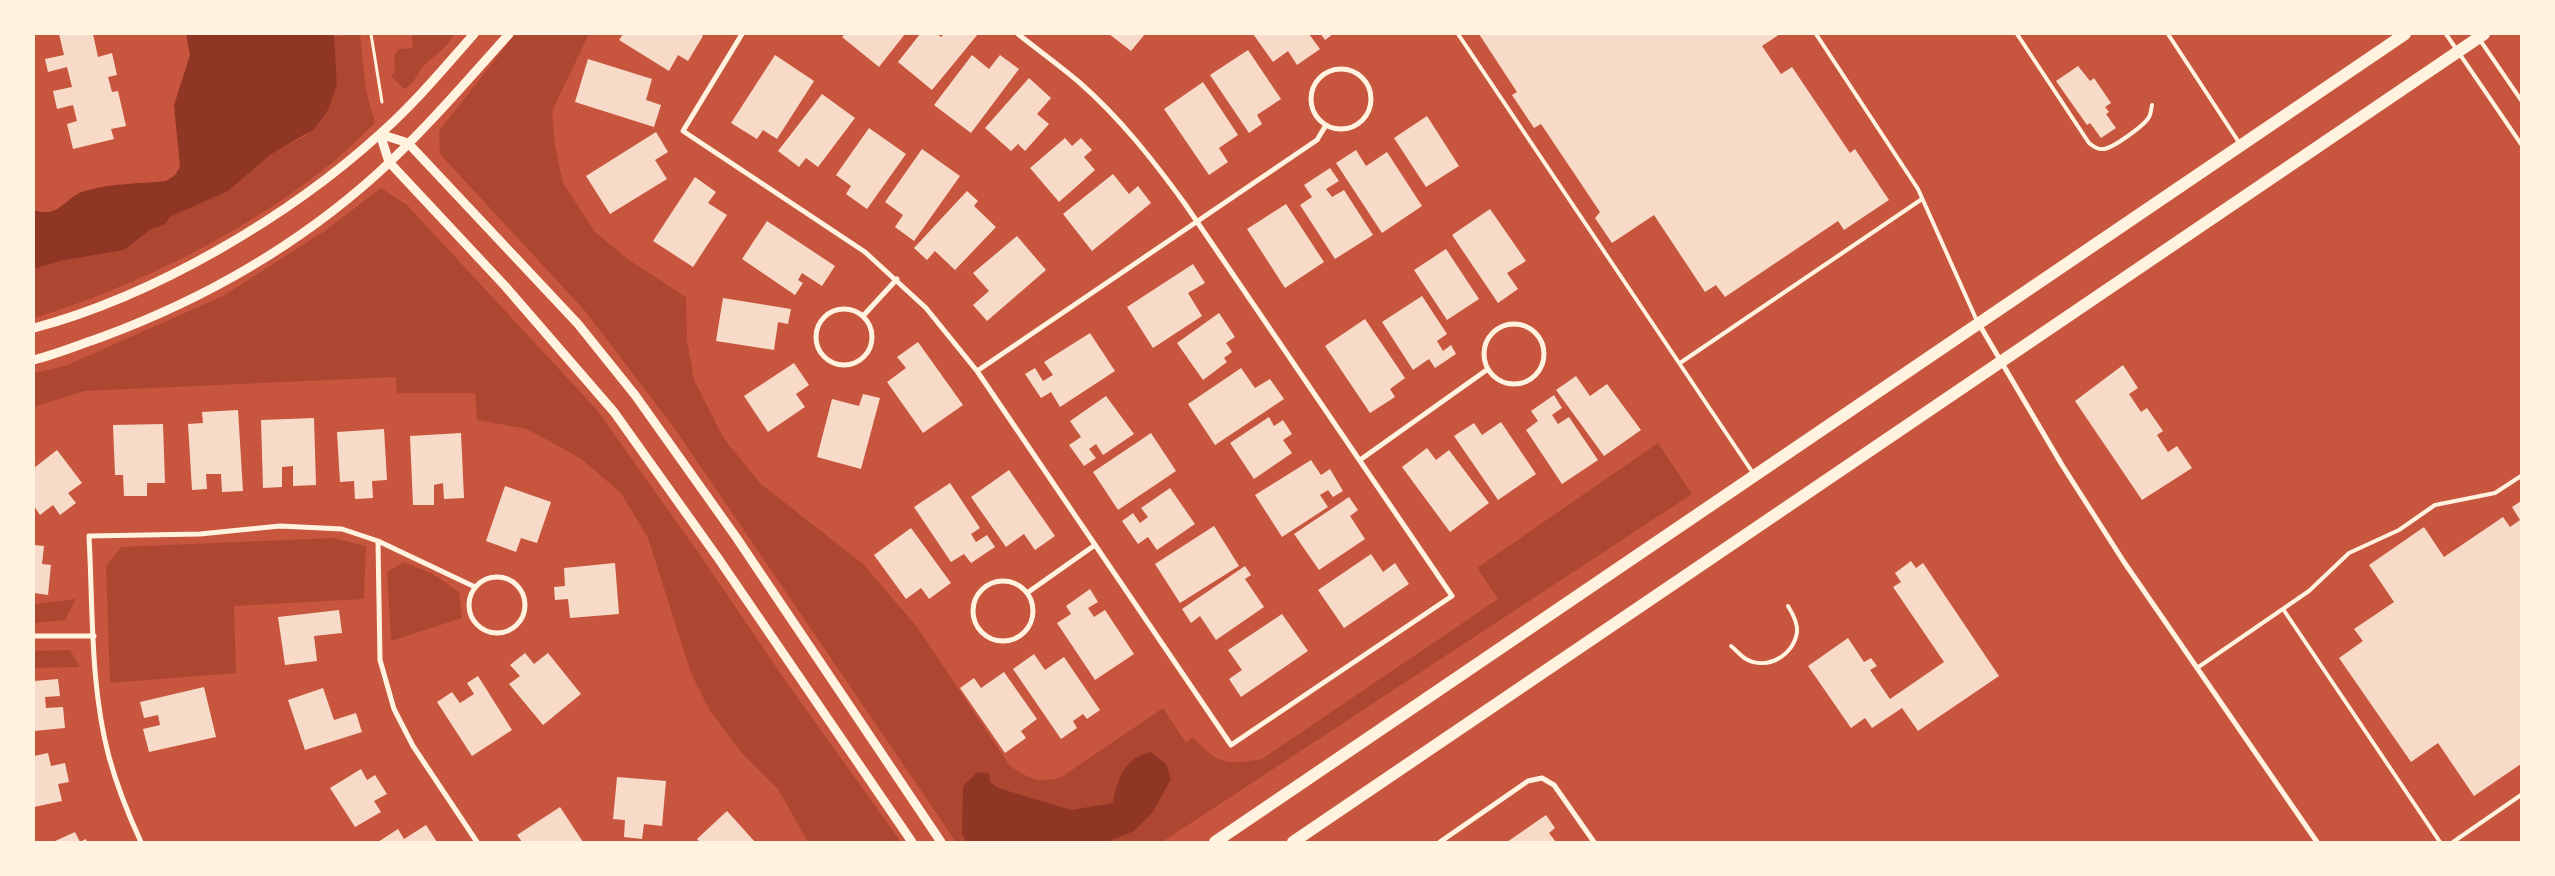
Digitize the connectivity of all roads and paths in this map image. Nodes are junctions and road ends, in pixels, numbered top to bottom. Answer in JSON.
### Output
{"nodes":[{"id":1,"x":371,"y":34,"type":"edge"},
{"id":2,"x":474,"y":34,"type":"edge"},
{"id":3,"x":509,"y":34,"type":"edge"},
{"id":4,"x":742,"y":34,"type":"edge"},
{"id":5,"x":1018,"y":34,"type":"edge"},
{"id":6,"x":1458,"y":34,"type":"edge"},
{"id":7,"x":1816,"y":34,"type":"edge"},
{"id":8,"x":2016,"y":34,"type":"edge"},
{"id":9,"x":2168,"y":34,"type":"edge"},
{"id":10,"x":2405,"y":34,"type":"edge"},
{"id":11,"x":2446,"y":34,"type":"edge"},
{"id":12,"x":2479,"y":35,"type":"edge"},
{"id":13,"x":2458,"y":51,"type":"junction"},
{"id":14,"x":2521,"y":100,"type":"edge"},
{"id":15,"x":382,"y":102,"type":"dead end"},
{"id":16,"x":2152,"y":105,"type":"dead end"},
{"id":17,"x":1326,"y":125,"type":"junction"},
{"id":18,"x":380,"y":134,"type":"junction"},
{"id":19,"x":408,"y":143,"type":"junction"},
{"id":20,"x":2521,"y":144,"type":"edge"},
{"id":21,"x":2241,"y":146,"type":"junction"},
{"id":22,"x":389,"y":162,"type":"junction"},
{"id":23,"x":1922,"y":199,"type":"junction"},
{"id":24,"x":1198,"y":222,"type":"junction"},
{"id":25,"x":897,"y":279,"type":"junction"},
{"id":26,"x":863,"y":316,"type":"junction"},
{"id":27,"x":1978,"y":323,"type":"junction"},
{"id":28,"x":34,"y":328,"type":"edge"},
{"id":29,"x":34,"y":360,"type":"edge"},
{"id":30,"x":2001,"y":362,"type":"junction"},
{"id":31,"x":1680,"y":364,"type":"junction"},
{"id":32,"x":1488,"y":370,"type":"junction"},
{"id":33,"x":977,"y":371,"type":"junction"},
{"id":34,"x":1360,"y":460,"type":"junction"},
{"id":35,"x":1755,"y":475,"type":"junction"},
{"id":36,"x":2521,"y":476,"type":"edge"},
{"id":37,"x":378,"y":541,"type":"junction"},
{"id":38,"x":1095,"y":545,"type":"junction"},
{"id":39,"x":475,"y":587,"type":"junction"},
{"id":40,"x":1027,"y":593,"type":"junction"},
{"id":41,"x":1788,"y":606,"type":"dead end"},
{"id":42,"x":2283,"y":609,"type":"junction"},
{"id":43,"x":34,"y":636,"type":"edge"},
{"id":44,"x":94,"y":636,"type":"junction"},
{"id":45,"x":1731,"y":646,"type":"dead end"},
{"id":46,"x":2197,"y":668,"type":"junction"},
{"id":47,"x":2521,"y":795,"type":"edge"},
{"id":48,"x":141,"y":842,"type":"edge"},
{"id":49,"x":477,"y":842,"type":"edge"},
{"id":50,"x":912,"y":842,"type":"edge"},
{"id":51,"x":941,"y":842,"type":"edge"},
{"id":52,"x":1215,"y":842,"type":"edge"},
{"id":53,"x":1293,"y":842,"type":"edge"},
{"id":54,"x":1440,"y":842,"type":"edge"},
{"id":55,"x":1594,"y":842,"type":"edge"},
{"id":56,"x":2317,"y":842,"type":"edge"},
{"id":57,"x":2440,"y":842,"type":"edge"},
{"id":58,"x":2453,"y":842,"type":"edge"}],
"edges":[{"from":1,"to":15,"type":"path"},
{"from":2,"to":18,"type":"street"},
{"from":3,"to":19,"type":"street"},
{"from":4,"to":25,"type":"street"},
{"from":5,"to":24,"type":"street"},
{"from":6,"to":31,"type":"lane"},
{"from":7,"to":23,"type":"lane"},
{"from":8,"to":16,"type":"lane"},
{"from":9,"to":21,"type":"lane"},
{"from":10,"to":21,"type":"main road"},
{"from":11,"to":13,"type":"lane"},
{"from":12,"to":13,"type":"main road"},
{"from":12,"to":14,"type":"lane"},
{"from":13,"to":20,"type":"lane"},
{"from":13,"to":30,"type":"main road"},
{"from":17,"to":17,"type":"street"},
{"from":17,"to":24,"type":"street"},
{"from":18,"to":19,"type":"street"},
{"from":18,"to":22,"type":"street"},
{"from":18,"to":28,"type":"street"},
{"from":19,"to":22,"type":"street"},
{"from":19,"to":51,"type":"street"},
{"from":21,"to":27,"type":"main road"},
{"from":22,"to":29,"type":"street"},
{"from":22,"to":50,"type":"street"},
{"from":23,"to":27,"type":"lane"},
{"from":23,"to":31,"type":"lane"},
{"from":24,"to":33,"type":"street"},
{"from":24,"to":34,"type":"street"},
{"from":25,"to":26,"type":"street"},
{"from":25,"to":33,"type":"street"},
{"from":26,"to":26,"type":"street"},
{"from":27,"to":30,"type":"street"},
{"from":27,"to":35,"type":"main road"},
{"from":30,"to":46,"type":"street"},
{"from":30,"to":53,"type":"main road"},
{"from":31,"to":35,"type":"lane"},
{"from":32,"to":32,"type":"street"},
{"from":32,"to":34,"type":"street"},
{"from":33,"to":38,"type":"street"},
{"from":34,"to":38,"type":"street"},
{"from":35,"to":52,"type":"main road"},
{"from":36,"to":42,"type":"lane"},
{"from":37,"to":39,"type":"street"},
{"from":37,"to":44,"type":"street"},
{"from":37,"to":49,"type":"street"},
{"from":38,"to":40,"type":"street"},
{"from":39,"to":39,"type":"street"},
{"from":40,"to":40,"type":"street"},
{"from":41,"to":45,"type":"lane"},
{"from":42,"to":46,"type":"lane"},
{"from":42,"to":57,"type":"lane"},
{"from":43,"to":44,"type":"street"},
{"from":44,"to":48,"type":"street"},
{"from":46,"to":56,"type":"street"},
{"from":47,"to":58,"type":"lane"},
{"from":54,"to":55,"type":"street"}]}
